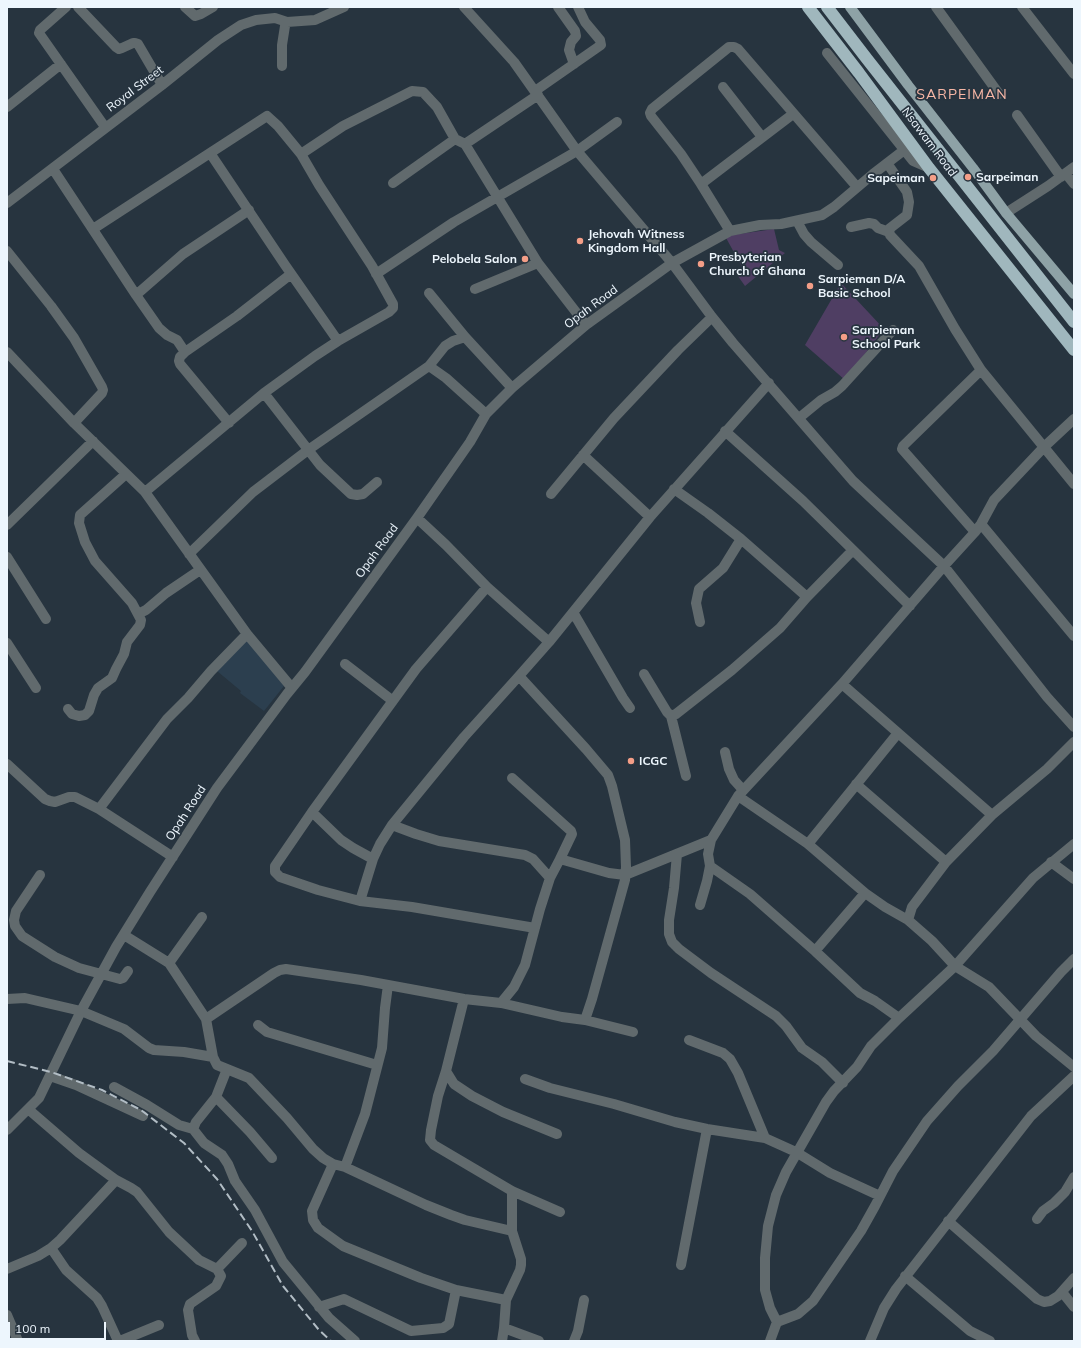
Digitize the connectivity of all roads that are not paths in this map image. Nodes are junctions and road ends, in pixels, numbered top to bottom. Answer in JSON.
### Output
{"nodes":[{"id":1,"x":66,"y":7,"type":"edge"},
{"id":2,"x":78,"y":7,"type":"edge"},
{"id":3,"x":185,"y":7,"type":"edge"},
{"id":4,"x":213,"y":7,"type":"edge"},
{"id":5,"x":344,"y":7,"type":"edge"},
{"id":6,"x":464,"y":7,"type":"edge"},
{"id":7,"x":558,"y":7,"type":"edge"},
{"id":8,"x":578,"y":7,"type":"edge"},
{"id":9,"x":808,"y":7,"type":"edge"},
{"id":10,"x":827,"y":7,"type":"edge"},
{"id":11,"x":850,"y":7,"type":"edge"},
{"id":12,"x":936,"y":7,"type":"edge"},
{"id":13,"x":1022,"y":7,"type":"edge"},
{"id":14,"x":287,"y":22,"type":"junction"},
{"id":15,"x":585,"y":22,"type":"junction"},
{"id":16,"x":576,"y":36,"type":"junction"},
{"id":17,"x":827,"y":53,"type":"dead end"},
{"id":18,"x":61,"y":64,"type":"junction"},
{"id":19,"x":574,"y":64,"type":"junction"},
{"id":20,"x":282,"y":66,"type":"dead end"},
{"id":21,"x":1074,"y":74,"type":"edge"},
{"id":22,"x":162,"y":86,"type":"junction"},
{"id":23,"x":723,"y":88,"type":"dead end"},
{"id":24,"x":537,"y":93,"type":"junction"},
{"id":25,"x":999,"y":94,"type":"dead end"},
{"id":26,"x":7,"y":107,"type":"edge"},
{"id":27,"x":793,"y":114,"type":"junction"},
{"id":28,"x":1017,"y":115,"type":"dead end"},
{"id":29,"x":617,"y":122,"type":"dead end"},
{"id":30,"x":105,"y":128,"type":"junction"},
{"id":31,"x":762,"y":138,"type":"junction"},
{"id":32,"x":455,"y":139,"type":"junction"},
{"id":33,"x":465,"y":144,"type":"junction"},
{"id":34,"x":909,"y":147,"type":"junction"},
{"id":35,"x":578,"y":151,"type":"junction"},
{"id":36,"x":210,"y":153,"type":"junction"},
{"id":37,"x":301,"y":154,"type":"junction"},
{"id":38,"x":887,"y":163,"type":"junction"},
{"id":39,"x":53,"y":169,"type":"junction"},
{"id":40,"x":1067,"y":173,"type":"edge"},
{"id":41,"x":393,"y":183,"type":"dead end"},
{"id":42,"x":701,"y":184,"type":"junction"},
{"id":43,"x":1074,"y":184,"type":"edge"},
{"id":44,"x":857,"y":187,"type":"junction"},
{"id":45,"x":498,"y":197,"type":"junction"},
{"id":46,"x":7,"y":203,"type":"edge"},
{"id":47,"x":248,"y":210,"type":"junction"},
{"id":48,"x":1006,"y":213,"type":"junction"},
{"id":49,"x":797,"y":221,"type":"junction"},
{"id":50,"x":851,"y":227,"type":"dead end"},
{"id":51,"x":94,"y":229,"type":"junction"},
{"id":52,"x":730,"y":231,"type":"junction"},
{"id":53,"x":889,"y":232,"type":"junction"},
{"id":54,"x":7,"y":252,"type":"edge"},
{"id":55,"x":538,"y":263,"type":"junction"},
{"id":56,"x":672,"y":263,"type":"junction"},
{"id":57,"x":838,"y":266,"type":"dead end"},
{"id":58,"x":291,"y":274,"type":"junction"},
{"id":59,"x":376,"y":274,"type":"junction"},
{"id":60,"x":475,"y":290,"type":"dead end"},
{"id":61,"x":430,"y":293,"type":"dead end"},
{"id":62,"x":136,"y":294,"type":"junction"},
{"id":63,"x":1074,"y":294,"type":"edge"},
{"id":64,"x":712,"y":317,"type":"junction"},
{"id":65,"x":1074,"y":322,"type":"edge"},
{"id":66,"x":586,"y":325,"type":"junction"},
{"id":67,"x":893,"y":330,"type":"dead end"},
{"id":68,"x":465,"y":337,"type":"junction"},
{"id":69,"x":338,"y":341,"type":"junction"},
{"id":70,"x":1074,"y":350,"type":"edge"},
{"id":71,"x":7,"y":352,"type":"edge"},
{"id":72,"x":185,"y":352,"type":"junction"},
{"id":73,"x":429,"y":366,"type":"junction"},
{"id":74,"x":981,"y":370,"type":"junction"},
{"id":75,"x":769,"y":383,"type":"junction"},
{"id":76,"x":512,"y":388,"type":"junction"},
{"id":77,"x":264,"y":393,"type":"junction"},
{"id":78,"x":486,"y":414,"type":"junction"},
{"id":79,"x":798,"y":418,"type":"junction"},
{"id":80,"x":1074,"y":419,"type":"edge"},
{"id":81,"x":74,"y":423,"type":"junction"},
{"id":82,"x":229,"y":423,"type":"junction"},
{"id":83,"x":725,"y":431,"type":"junction"},
{"id":84,"x":93,"y":440,"type":"junction"},
{"id":85,"x":1044,"y":447,"type":"junction"},
{"id":86,"x":308,"y":450,"type":"junction"},
{"id":87,"x":583,"y":455,"type":"junction"},
{"id":88,"x":126,"y":474,"type":"junction"},
{"id":89,"x":377,"y":482,"type":"dead end"},
{"id":90,"x":1074,"y":484,"type":"edge"},
{"id":91,"x":674,"y":489,"type":"junction"},
{"id":92,"x":145,"y":492,"type":"junction"},
{"id":93,"x":552,"y":494,"type":"dead end"},
{"id":94,"x":650,"y":517,"type":"junction"},
{"id":95,"x":418,"y":518,"type":"junction"},
{"id":96,"x":7,"y":526,"type":"edge"},
{"id":97,"x":978,"y":528,"type":"junction"},
{"id":98,"x":740,"y":539,"type":"junction"},
{"id":99,"x":852,"y":551,"type":"junction"},
{"id":100,"x":189,"y":554,"type":"junction"},
{"id":101,"x":7,"y":557,"type":"edge"},
{"id":102,"x":944,"y":566,"type":"junction"},
{"id":103,"x":200,"y":570,"type":"junction"},
{"id":104,"x":487,"y":587,"type":"junction"},
{"id":105,"x":807,"y":597,"type":"junction"},
{"id":106,"x":910,"y":606,"type":"junction"},
{"id":107,"x":573,"y":612,"type":"junction"},
{"id":108,"x":138,"y":614,"type":"junction"},
{"id":109,"x":46,"y":619,"type":"dead end"},
{"id":110,"x":700,"y":622,"type":"dead end"},
{"id":111,"x":247,"y":634,"type":"junction"},
{"id":112,"x":1074,"y":636,"type":"edge"},
{"id":113,"x":549,"y":642,"type":"junction"},
{"id":114,"x":7,"y":643,"type":"edge"},
{"id":115,"x":345,"y":664,"type":"dead end"},
{"id":116,"x":644,"y":674,"type":"dead end"},
{"id":117,"x":519,"y":676,"type":"junction"},
{"id":118,"x":842,"y":684,"type":"junction"},
{"id":119,"x":36,"y":688,"type":"dead end"},
{"id":120,"x":292,"y":688,"type":"junction"},
{"id":121,"x":393,"y":701,"type":"junction"},
{"id":122,"x":630,"y":708,"type":"dead end"},
{"id":123,"x":68,"y":709,"type":"dead end"},
{"id":124,"x":671,"y":716,"type":"junction"},
{"id":125,"x":1074,"y":727,"type":"edge"},
{"id":126,"x":898,"y":733,"type":"junction"},
{"id":127,"x":1074,"y":742,"type":"edge"},
{"id":128,"x":724,"y":752,"type":"dead end"},
{"id":129,"x":7,"y":764,"type":"edge"},
{"id":130,"x":686,"y":776,"type":"dead end"},
{"id":131,"x":512,"y":778,"type":"dead end"},
{"id":132,"x":856,"y":784,"type":"junction"},
{"id":133,"x":741,"y":793,"type":"junction"},
{"id":134,"x":99,"y":809,"type":"junction"},
{"id":135,"x":312,"y":812,"type":"junction"},
{"id":136,"x":992,"y":815,"type":"junction"},
{"id":137,"x":392,"y":826,"type":"junction"},
{"id":138,"x":711,"y":840,"type":"junction"},
{"id":139,"x":808,"y":844,"type":"junction"},
{"id":140,"x":1074,"y":844,"type":"edge"},
{"id":141,"x":677,"y":854,"type":"junction"},
{"id":142,"x":173,"y":857,"type":"junction"},
{"id":143,"x":373,"y":859,"type":"junction"},
{"id":144,"x":560,"y":859,"type":"junction"},
{"id":145,"x":946,"y":862,"type":"junction"},
{"id":146,"x":1051,"y":862,"type":"junction"},
{"id":147,"x":710,"y":866,"type":"junction"},
{"id":148,"x":40,"y":875,"type":"dead end"},
{"id":149,"x":625,"y":875,"type":"junction"},
{"id":150,"x":550,"y":878,"type":"junction"},
{"id":151,"x":1074,"y":879,"type":"edge"},
{"id":152,"x":865,"y":893,"type":"junction"},
{"id":153,"x":360,"y":901,"type":"junction"},
{"id":154,"x":700,"y":905,"type":"dead end"},
{"id":155,"x":202,"y":917,"type":"dead end"},
{"id":156,"x":908,"y":920,"type":"junction"},
{"id":157,"x":535,"y":928,"type":"junction"},
{"id":158,"x":124,"y":935,"type":"junction"},
{"id":159,"x":815,"y":951,"type":"junction"},
{"id":160,"x":1074,"y":959,"type":"edge"},
{"id":161,"x":169,"y":963,"type":"junction"},
{"id":162,"x":955,"y":966,"type":"junction"},
{"id":163,"x":128,"y":971,"type":"dead end"},
{"id":164,"x":101,"y":975,"type":"junction"},
{"id":165,"x":388,"y":985,"type":"junction"},
{"id":166,"x":7,"y":999,"type":"edge"},
{"id":167,"x":464,"y":999,"type":"junction"},
{"id":168,"x":501,"y":1003,"type":"junction"},
{"id":169,"x":81,"y":1011,"type":"junction"},
{"id":170,"x":899,"y":1018,"type":"junction"},
{"id":171,"x":206,"y":1019,"type":"junction"},
{"id":172,"x":1021,"y":1019,"type":"junction"},
{"id":173,"x":585,"y":1020,"type":"junction"},
{"id":174,"x":258,"y":1026,"type":"dead end"},
{"id":175,"x":632,"y":1032,"type":"dead end"},
{"id":176,"x":689,"y":1040,"type":"dead end"},
{"id":177,"x":213,"y":1057,"type":"junction"},
{"id":178,"x":377,"y":1065,"type":"junction"},
{"id":179,"x":1074,"y":1067,"type":"edge"},
{"id":180,"x":227,"y":1069,"type":"junction"},
{"id":181,"x":446,"y":1071,"type":"junction"},
{"id":182,"x":50,"y":1076,"type":"junction"},
{"id":183,"x":1074,"y":1076,"type":"edge"},
{"id":184,"x":525,"y":1079,"type":"dead end"},
{"id":185,"x":843,"y":1083,"type":"junction"},
{"id":186,"x":114,"y":1087,"type":"dead end"},
{"id":187,"x":216,"y":1097,"type":"junction"},
{"id":188,"x":28,"y":1109,"type":"junction"},
{"id":189,"x":143,"y":1116,"type":"dead end"},
{"id":190,"x":193,"y":1129,"type":"junction"},
{"id":191,"x":707,"y":1129,"type":"junction"},
{"id":192,"x":7,"y":1130,"type":"edge"},
{"id":193,"x":557,"y":1134,"type":"dead end"},
{"id":194,"x":765,"y":1138,"type":"junction"},
{"id":195,"x":796,"y":1152,"type":"junction"},
{"id":196,"x":272,"y":1158,"type":"dead end"},
{"id":197,"x":333,"y":1164,"type":"junction"},
{"id":198,"x":345,"y":1167,"type":"junction"},
{"id":199,"x":1074,"y":1177,"type":"edge"},
{"id":200,"x":116,"y":1180,"type":"junction"},
{"id":201,"x":512,"y":1191,"type":"junction"},
{"id":202,"x":880,"y":1196,"type":"junction"},
{"id":203,"x":560,"y":1212,"type":"dead end"},
{"id":204,"x":1037,"y":1219,"type":"dead end"},
{"id":205,"x":948,"y":1220,"type":"junction"},
{"id":206,"x":512,"y":1231,"type":"junction"},
{"id":207,"x":242,"y":1243,"type":"dead end"},
{"id":208,"x":50,"y":1248,"type":"junction"},
{"id":209,"x":681,"y":1265,"type":"dead end"},
{"id":210,"x":7,"y":1269,"type":"edge"},
{"id":211,"x":217,"y":1269,"type":"junction"},
{"id":212,"x":906,"y":1276,"type":"junction"},
{"id":213,"x":1074,"y":1278,"type":"edge"},
{"id":214,"x":456,"y":1290,"type":"junction"},
{"id":215,"x":1062,"y":1292,"type":"junction"},
{"id":216,"x":506,"y":1300,"type":"junction"},
{"id":217,"x":584,"y":1300,"type":"dead end"},
{"id":218,"x":319,"y":1307,"type":"junction"},
{"id":219,"x":1074,"y":1307,"type":"edge"},
{"id":220,"x":7,"y":1315,"type":"edge"},
{"id":221,"x":777,"y":1322,"type":"junction"},
{"id":222,"x":159,"y":1324,"type":"dead end"},
{"id":223,"x":504,"y":1328,"type":"junction"},
{"id":224,"x":18,"y":1341,"type":"edge"},
{"id":225,"x":119,"y":1341,"type":"edge"},
{"id":226,"x":195,"y":1341,"type":"edge"},
{"id":227,"x":355,"y":1341,"type":"edge"},
{"id":228,"x":502,"y":1341,"type":"edge"},
{"id":229,"x":539,"y":1341,"type":"edge"},
{"id":230,"x":574,"y":1341,"type":"edge"},
{"id":231,"x":770,"y":1341,"type":"edge"},
{"id":232,"x":870,"y":1341,"type":"edge"},
{"id":233,"x":990,"y":1341,"type":"edge"}],
"edges":[{"from":1,"to":18,"type":"street"},
{"from":2,"to":22,"type":"street"},
{"from":3,"to":4,"type":"street"},
{"from":5,"to":14,"type":"street","name":"Royal Street"},
{"from":6,"to":24,"type":"street"},
{"from":7,"to":16,"type":"street"},
{"from":8,"to":15,"type":"street"},
{"from":9,"to":34,"type":"highway","name":"Nsawam Road"},
{"from":10,"to":65,"type":"highway","name":"Nsawam Road"},
{"from":11,"to":48,"type":"main road"},
{"from":12,"to":25,"type":"street"},
{"from":13,"to":21,"type":"street"},
{"from":14,"to":20,"type":"street"},
{"from":14,"to":22,"type":"street","name":"Royal Street"},
{"from":15,"to":16,"type":"street"},
{"from":15,"to":19,"type":"street"},
{"from":16,"to":19,"type":"street"},
{"from":17,"to":34,"type":"street"},
{"from":18,"to":26,"type":"street"},
{"from":18,"to":30,"type":"street"},
{"from":19,"to":24,"type":"street"},
{"from":22,"to":30,"type":"street","name":"Royal Street"},
{"from":23,"to":31,"type":"street"},
{"from":24,"to":33,"type":"street"},
{"from":24,"to":35,"type":"street"},
{"from":27,"to":31,"type":"street"},
{"from":27,"to":42,"type":"street"},
{"from":27,"to":44,"type":"street"},
{"from":28,"to":40,"type":"street"},
{"from":29,"to":35,"type":"street"},
{"from":30,"to":39,"type":"street","name":"Royal Street"},
{"from":31,"to":42,"type":"street"},
{"from":32,"to":33,"type":"street"},
{"from":32,"to":37,"type":"street"},
{"from":32,"to":41,"type":"street"},
{"from":33,"to":45,"type":"street"},
{"from":34,"to":38,"type":"street","name":"Opah Road"},
{"from":34,"to":70,"type":"highway","name":"Nsawam Road"},
{"from":35,"to":45,"type":"street"},
{"from":35,"to":56,"type":"street"},
{"from":36,"to":37,"type":"street"},
{"from":36,"to":47,"type":"street"},
{"from":36,"to":51,"type":"street"},
{"from":37,"to":59,"type":"street"},
{"from":38,"to":44,"type":"street","name":"Opah Road"},
{"from":38,"to":53,"type":"street"},
{"from":39,"to":46,"type":"street","name":"Royal Street"},
{"from":39,"to":51,"type":"street"},
{"from":40,"to":43,"type":"street"},
{"from":40,"to":48,"type":"street"},
{"from":42,"to":52,"type":"street"},
{"from":44,"to":49,"type":"street","name":"Opah Road"},
{"from":45,"to":55,"type":"street"},
{"from":45,"to":59,"type":"street"},
{"from":47,"to":58,"type":"street"},
{"from":47,"to":62,"type":"street"},
{"from":48,"to":63,"type":"main road"},
{"from":49,"to":52,"type":"street","name":"Opah Road"},
{"from":49,"to":57,"type":"street"},
{"from":50,"to":53,"type":"street"},
{"from":51,"to":62,"type":"street"},
{"from":52,"to":56,"type":"street","name":"Opah Road"},
{"from":53,"to":74,"type":"street"},
{"from":54,"to":81,"type":"street"},
{"from":55,"to":60,"type":"street"},
{"from":55,"to":66,"type":"street"},
{"from":56,"to":64,"type":"street"},
{"from":56,"to":66,"type":"street","name":"Opah Road"},
{"from":58,"to":69,"type":"street"},
{"from":58,"to":72,"type":"street"},
{"from":59,"to":69,"type":"street"},
{"from":61,"to":68,"type":"street"},
{"from":62,"to":72,"type":"street"},
{"from":64,"to":75,"type":"street"},
{"from":64,"to":87,"type":"street"},
{"from":66,"to":76,"type":"street","name":"Opah Road"},
{"from":67,"to":79,"type":"street"},
{"from":68,"to":73,"type":"street"},
{"from":68,"to":76,"type":"street"},
{"from":69,"to":77,"type":"street"},
{"from":71,"to":81,"type":"street"},
{"from":72,"to":82,"type":"street"},
{"from":73,"to":78,"type":"street"},
{"from":73,"to":86,"type":"street"},
{"from":74,"to":85,"type":"street"},
{"from":74,"to":97,"type":"street"},
{"from":75,"to":79,"type":"street"},
{"from":75,"to":83,"type":"street"},
{"from":76,"to":78,"type":"street","name":"Opah Road"},
{"from":77,"to":82,"type":"street"},
{"from":77,"to":86,"type":"street"},
{"from":78,"to":95,"type":"street","name":"Opah Road"},
{"from":79,"to":102,"type":"street"},
{"from":80,"to":85,"type":"street"},
{"from":81,"to":84,"type":"street"},
{"from":82,"to":92,"type":"street"},
{"from":83,"to":91,"type":"street"},
{"from":83,"to":99,"type":"street"},
{"from":84,"to":88,"type":"street"},
{"from":84,"to":96,"type":"street"},
{"from":85,"to":90,"type":"street"},
{"from":85,"to":97,"type":"street"},
{"from":86,"to":89,"type":"street"},
{"from":86,"to":100,"type":"street"},
{"from":87,"to":93,"type":"street"},
{"from":87,"to":94,"type":"street"},
{"from":88,"to":92,"type":"street"},
{"from":88,"to":108,"type":"street"},
{"from":91,"to":94,"type":"street"},
{"from":91,"to":98,"type":"street"},
{"from":92,"to":100,"type":"street"},
{"from":94,"to":107,"type":"street"},
{"from":95,"to":104,"type":"street"},
{"from":95,"to":120,"type":"street","name":"Opah Road"},
{"from":97,"to":102,"type":"street"},
{"from":97,"to":112,"type":"street"},
{"from":98,"to":105,"type":"street"},
{"from":98,"to":110,"type":"street"},
{"from":99,"to":105,"type":"street"},
{"from":99,"to":106,"type":"street"},
{"from":100,"to":103,"type":"street"},
{"from":101,"to":109,"type":"street"},
{"from":102,"to":106,"type":"street"},
{"from":102,"to":125,"type":"street"},
{"from":103,"to":108,"type":"street"},
{"from":103,"to":111,"type":"street"},
{"from":104,"to":113,"type":"street"},
{"from":104,"to":121,"type":"street"},
{"from":105,"to":124,"type":"street"},
{"from":106,"to":118,"type":"street"},
{"from":107,"to":113,"type":"street"},
{"from":107,"to":122,"type":"street"},
{"from":108,"to":123,"type":"street"},
{"from":111,"to":120,"type":"street"},
{"from":111,"to":134,"type":"street"},
{"from":113,"to":117,"type":"street"},
{"from":114,"to":119,"type":"street"},
{"from":115,"to":121,"type":"street"},
{"from":116,"to":124,"type":"street"},
{"from":117,"to":137,"type":"street"},
{"from":117,"to":149,"type":"street"},
{"from":118,"to":126,"type":"street"},
{"from":118,"to":133,"type":"street"},
{"from":120,"to":142,"type":"street","name":"Opah Road"},
{"from":121,"to":135,"type":"street"},
{"from":124,"to":130,"type":"street"},
{"from":126,"to":132,"type":"street"},
{"from":126,"to":136,"type":"street"},
{"from":127,"to":136,"type":"street"},
{"from":128,"to":133,"type":"street"},
{"from":129,"to":134,"type":"street"},
{"from":131,"to":144,"type":"street"},
{"from":132,"to":139,"type":"street"},
{"from":132,"to":145,"type":"street"},
{"from":133,"to":138,"type":"street"},
{"from":133,"to":139,"type":"street"},
{"from":134,"to":142,"type":"street"},
{"from":135,"to":143,"type":"street"},
{"from":135,"to":153,"type":"street"},
{"from":136,"to":145,"type":"street"},
{"from":137,"to":143,"type":"street"},
{"from":137,"to":150,"type":"street"},
{"from":138,"to":141,"type":"street"},
{"from":138,"to":147,"type":"street"},
{"from":139,"to":152,"type":"street"},
{"from":140,"to":146,"type":"street"},
{"from":141,"to":149,"type":"street"},
{"from":141,"to":185,"type":"street"},
{"from":142,"to":158,"type":"street","name":"Opah Road"},
{"from":143,"to":153,"type":"street"},
{"from":144,"to":149,"type":"street"},
{"from":144,"to":150,"type":"street"},
{"from":145,"to":156,"type":"street"},
{"from":146,"to":151,"type":"street"},
{"from":146,"to":162,"type":"street"},
{"from":147,"to":154,"type":"street"},
{"from":147,"to":159,"type":"street"},
{"from":148,"to":164,"type":"street"},
{"from":149,"to":173,"type":"street"},
{"from":150,"to":157,"type":"street"},
{"from":152,"to":156,"type":"street"},
{"from":152,"to":159,"type":"street"},
{"from":153,"to":157,"type":"street"},
{"from":155,"to":161,"type":"street"},
{"from":156,"to":162,"type":"street"},
{"from":157,"to":168,"type":"street"},
{"from":158,"to":161,"type":"street"},
{"from":158,"to":164,"type":"street","name":"Opah Road"},
{"from":159,"to":170,"type":"street"},
{"from":160,"to":172,"type":"street"},
{"from":161,"to":171,"type":"street"},
{"from":162,"to":170,"type":"street"},
{"from":162,"to":172,"type":"street"},
{"from":163,"to":164,"type":"street"},
{"from":164,"to":169,"type":"street","name":"Opah Road"},
{"from":165,"to":167,"type":"street"},
{"from":165,"to":171,"type":"street"},
{"from":165,"to":178,"type":"street"},
{"from":166,"to":169,"type":"street"},
{"from":167,"to":168,"type":"street"},
{"from":167,"to":181,"type":"street"},
{"from":168,"to":173,"type":"street"},
{"from":169,"to":177,"type":"street"},
{"from":169,"to":182,"type":"street","name":"Opah Road"},
{"from":170,"to":185,"type":"street"},
{"from":171,"to":177,"type":"street"},
{"from":172,"to":179,"type":"street"},
{"from":172,"to":202,"type":"street"},
{"from":173,"to":175,"type":"street"},
{"from":174,"to":178,"type":"street"},
{"from":176,"to":194,"type":"street"},
{"from":177,"to":180,"type":"street"},
{"from":178,"to":198,"type":"street"},
{"from":180,"to":187,"type":"street"},
{"from":180,"to":197,"type":"street"},
{"from":181,"to":193,"type":"street"},
{"from":181,"to":201,"type":"street"},
{"from":182,"to":188,"type":"street","name":"Opah Road"},
{"from":182,"to":189,"type":"street"},
{"from":183,"to":205,"type":"street"},
{"from":184,"to":191,"type":"street"},
{"from":185,"to":195,"type":"street"},
{"from":186,"to":190,"type":"street"},
{"from":187,"to":190,"type":"street"},
{"from":187,"to":196,"type":"street"},
{"from":188,"to":192,"type":"street","name":"Opah Road"},
{"from":188,"to":200,"type":"street"},
{"from":190,"to":218,"type":"street"},
{"from":191,"to":194,"type":"street"},
{"from":191,"to":209,"type":"street"},
{"from":194,"to":195,"type":"street"},
{"from":195,"to":202,"type":"street"},
{"from":195,"to":221,"type":"street"},
{"from":197,"to":198,"type":"street"},
{"from":197,"to":214,"type":"street"},
{"from":198,"to":206,"type":"street"},
{"from":199,"to":204,"type":"street"},
{"from":200,"to":208,"type":"street"},
{"from":200,"to":211,"type":"street"},
{"from":201,"to":203,"type":"street"},
{"from":201,"to":206,"type":"street"},
{"from":202,"to":221,"type":"street"},
{"from":205,"to":212,"type":"street"},
{"from":205,"to":215,"type":"street"},
{"from":206,"to":216,"type":"street"},
{"from":207,"to":211,"type":"street"},
{"from":208,"to":210,"type":"street"},
{"from":208,"to":225,"type":"street"},
{"from":211,"to":226,"type":"street"},
{"from":212,"to":232,"type":"street"},
{"from":212,"to":233,"type":"street"},
{"from":213,"to":215,"type":"street"},
{"from":214,"to":216,"type":"street"},
{"from":214,"to":218,"type":"street"},
{"from":215,"to":219,"type":"street"},
{"from":216,"to":223,"type":"street"},
{"from":217,"to":230,"type":"street"},
{"from":218,"to":227,"type":"street"},
{"from":220,"to":224,"type":"street"},
{"from":221,"to":231,"type":"street"},
{"from":222,"to":225,"type":"street"},
{"from":223,"to":228,"type":"street"},
{"from":223,"to":229,"type":"street"}]}
